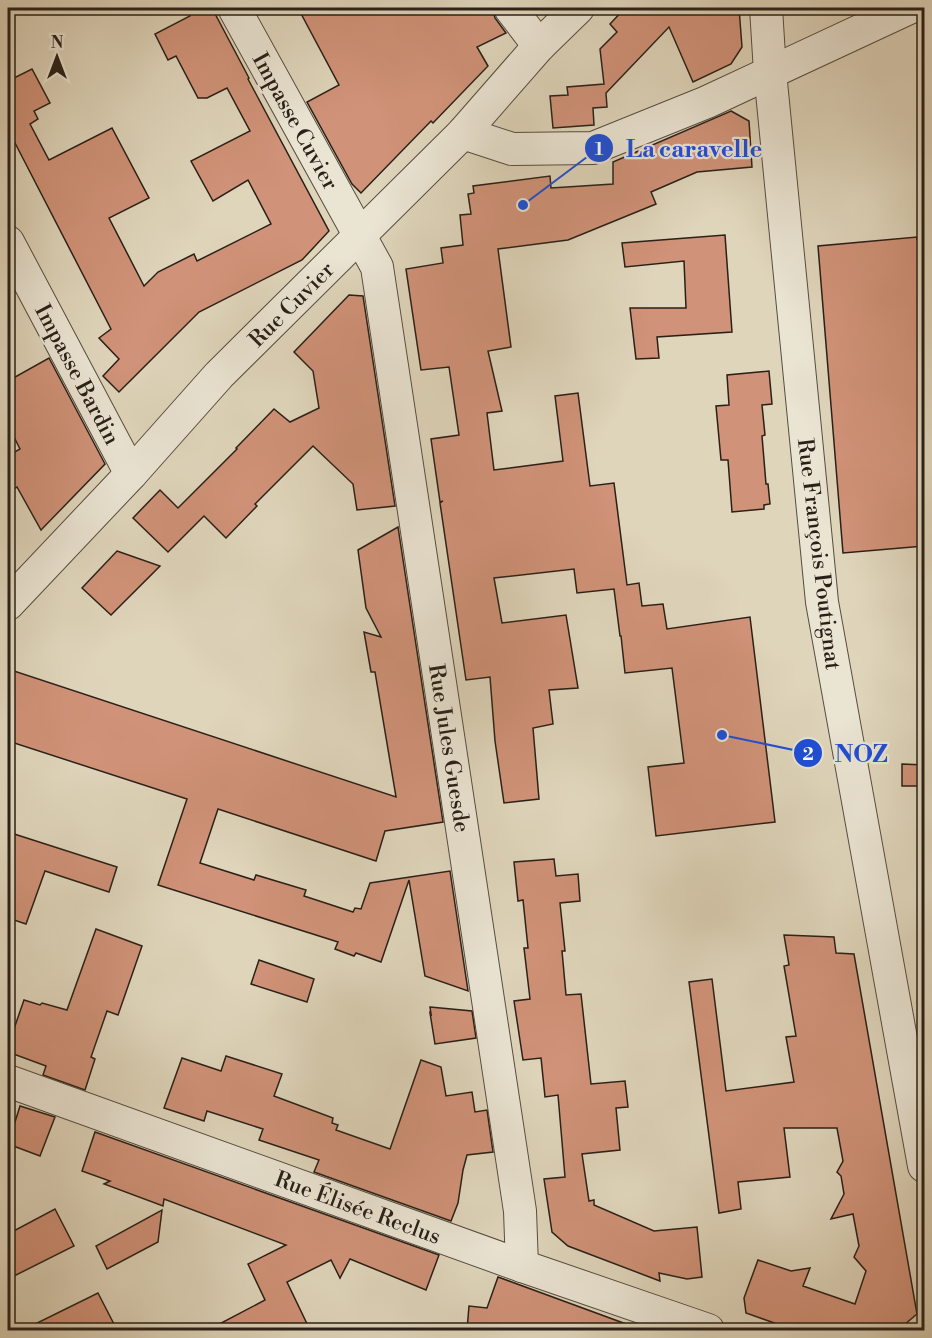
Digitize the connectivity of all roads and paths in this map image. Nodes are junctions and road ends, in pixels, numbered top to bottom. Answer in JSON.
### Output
{"nodes":[{"id":1,"x":234,"y":8,"type":"edge"},
{"id":2,"x":510,"y":8,"type":"edge"},
{"id":3,"x":578,"y":8,"type":"edge"},
{"id":4,"x":766,"y":8,"type":"edge"},
{"id":5,"x":909,"y":8,"type":"edge"},
{"id":6,"x":539,"y":46,"type":"junction"},
{"id":7,"x":770,"y":72,"type":"junction"},
{"id":8,"x":463,"y":133,"type":"junction"},
{"id":9,"x":359,"y":235,"type":"junction"},
{"id":10,"x":8,"y":242,"type":"edge"},
{"id":11,"x":131,"y":474,"type":"junction"},
{"id":12,"x":8,"y":604,"type":"edge"},
{"id":13,"x":8,"y":1081,"type":"edge"},
{"id":14,"x":924,"y":1166,"type":"edge"},
{"id":15,"x":522,"y":1266,"type":"junction"},
{"id":16,"x":708,"y":1330,"type":"edge"}],
"edges":[{"from":1,"to":9,"type":"street","name":"Impasse Cuvier"},
{"from":2,"to":6,"type":"street"},
{"from":3,"to":6,"type":"street","name":"Rue Cuvier"},
{"from":4,"to":7,"type":"street","name":"Rue François Poutignat"},
{"from":5,"to":7,"type":"street"},
{"from":6,"to":8,"type":"street","name":"Rue Cuvier"},
{"from":7,"to":8,"type":"street"},
{"from":7,"to":14,"type":"street","name":"Rue François Poutignat"},
{"from":8,"to":9,"type":"street","name":"Rue Cuvier"},
{"from":9,"to":11,"type":"street","name":"Rue Cuvier"},
{"from":9,"to":15,"type":"street","name":"Rue Jules Guesde"},
{"from":10,"to":11,"type":"street","name":"Impasse Bardin"},
{"from":11,"to":12,"type":"street","name":"Rue Cuvier"},
{"from":13,"to":15,"type":"street","name":"Rue Élisée Reclus"},
{"from":15,"to":16,"type":"street","name":"Rue Élisée Reclus"}]}
